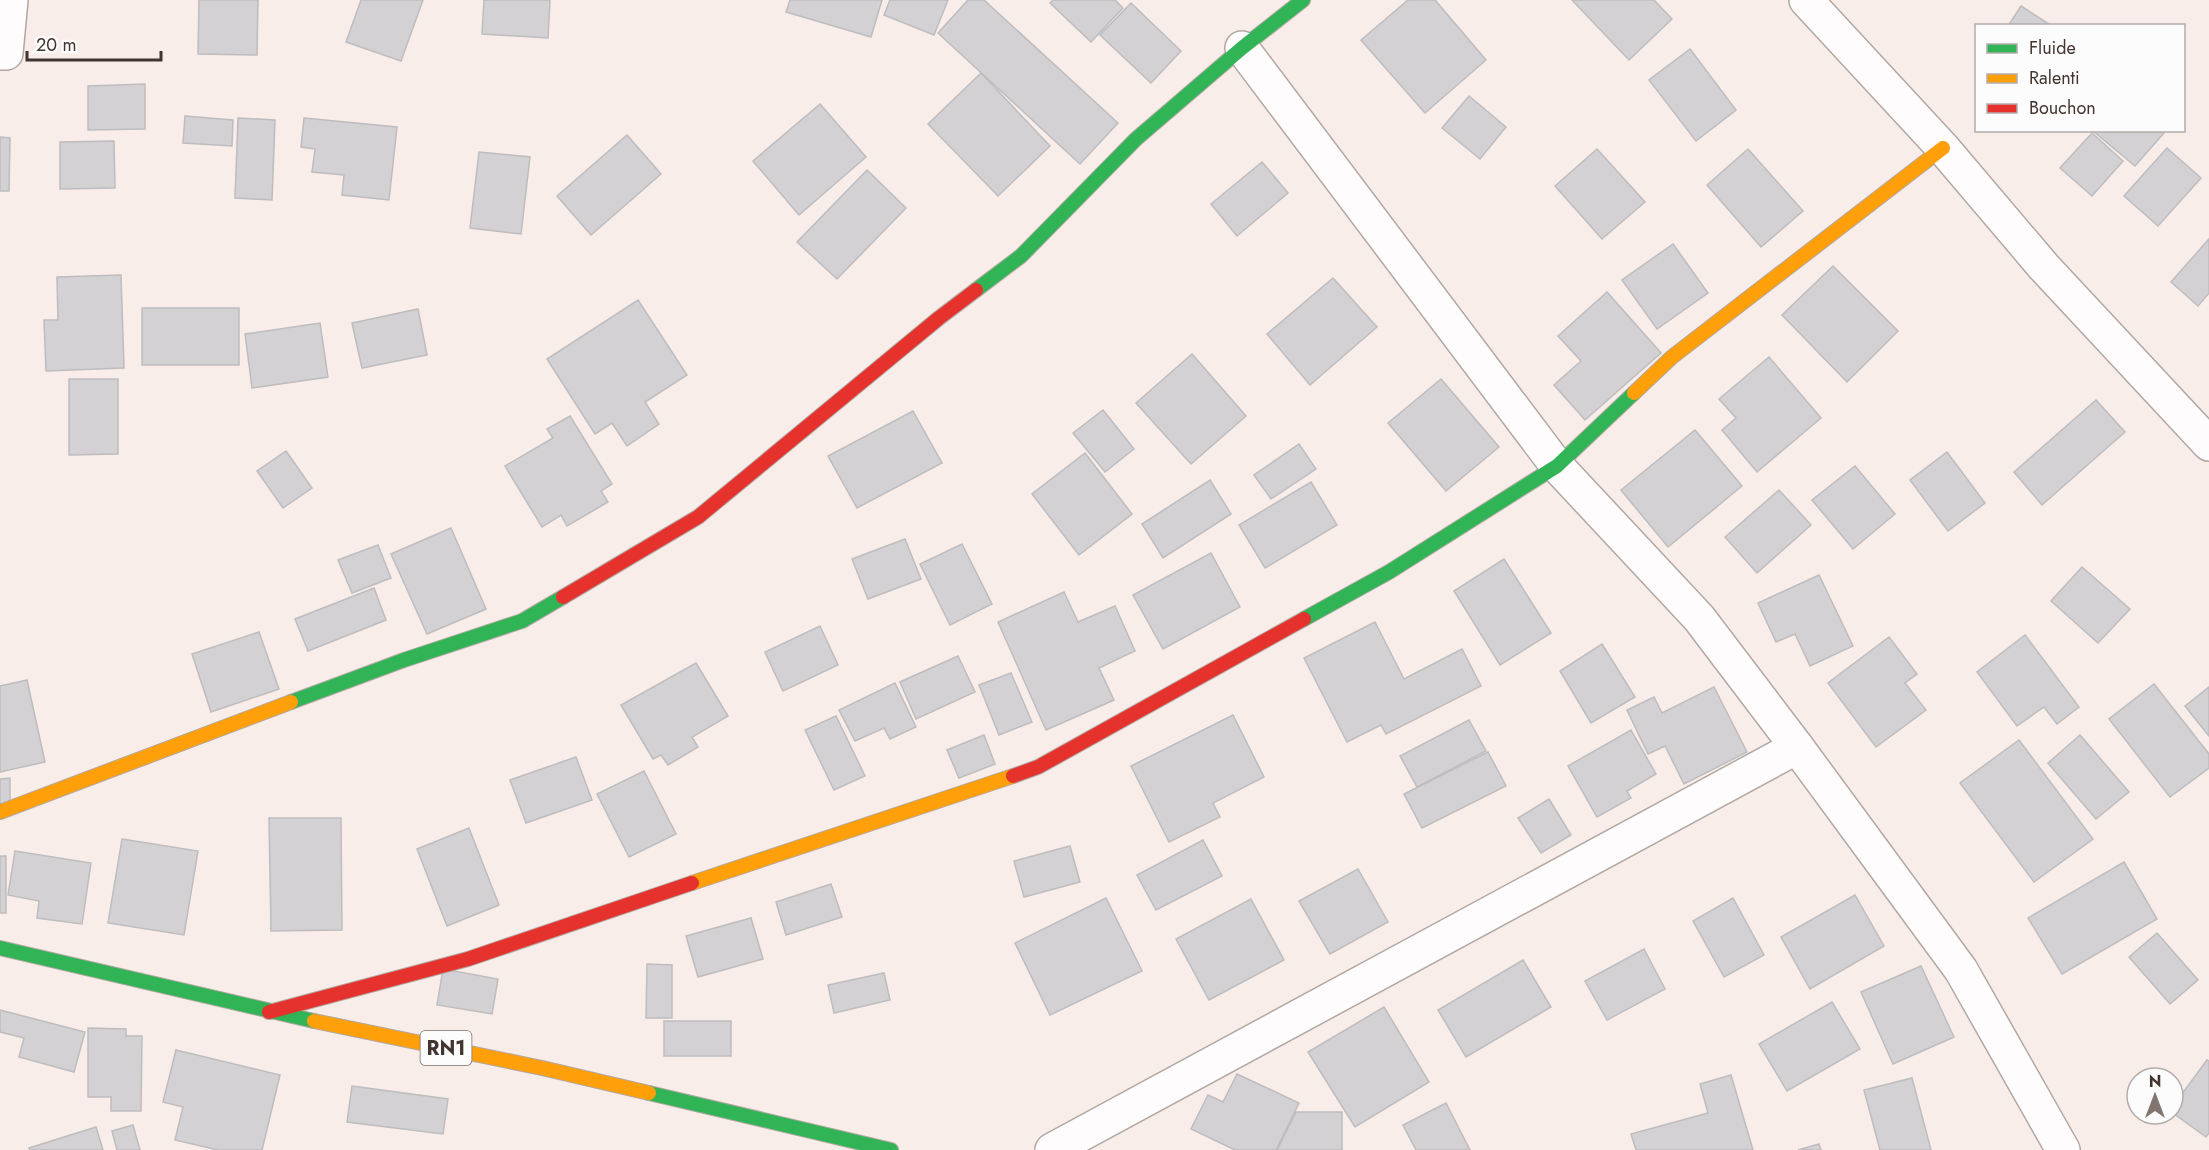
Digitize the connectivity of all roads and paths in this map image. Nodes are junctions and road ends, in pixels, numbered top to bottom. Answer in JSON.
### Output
{"nodes":[{"id":1,"x":11,"y":0,"type":"edge"},
{"id":2,"x":1303,"y":0,"type":"edge"},
{"id":3,"x":1806,"y":0,"type":"edge"},
{"id":4,"x":1242,"y":48,"type":"junction"},
{"id":5,"x":0,"y":53,"type":"edge"},
{"id":6,"x":1942,"y":148,"type":"junction"},
{"id":7,"x":2209,"y":444,"type":"edge"},
{"id":8,"x":1557,"y":466,"type":"junction"},
{"id":9,"x":1797,"y":747,"type":"junction"},
{"id":10,"x":0,"y":812,"type":"edge"},
{"id":11,"x":0,"y":948,"type":"edge"},
{"id":12,"x":269,"y":1012,"type":"junction"},
{"id":13,"x":891,"y":1150,"type":"edge"},
{"id":14,"x":1052,"y":1150,"type":"edge"},
{"id":15,"x":2063,"y":1150,"type":"edge"}],
"edges":[{"from":1,"to":5,"type":"street"},
{"from":2,"to":4,"type":"main road"},
{"from":3,"to":6,"type":"street"},
{"from":4,"to":8,"type":"street"},
{"from":4,"to":10,"type":"main road"},
{"from":6,"to":7,"type":"street"},
{"from":6,"to":8,"type":"main road"},
{"from":8,"to":9,"type":"street"},
{"from":8,"to":12,"type":"main road"},
{"from":9,"to":14,"type":"street"},
{"from":9,"to":15,"type":"street"},
{"from":11,"to":12,"type":"main road","number":"RN1"},
{"from":12,"to":13,"type":"main road","number":"RN1"}]}
